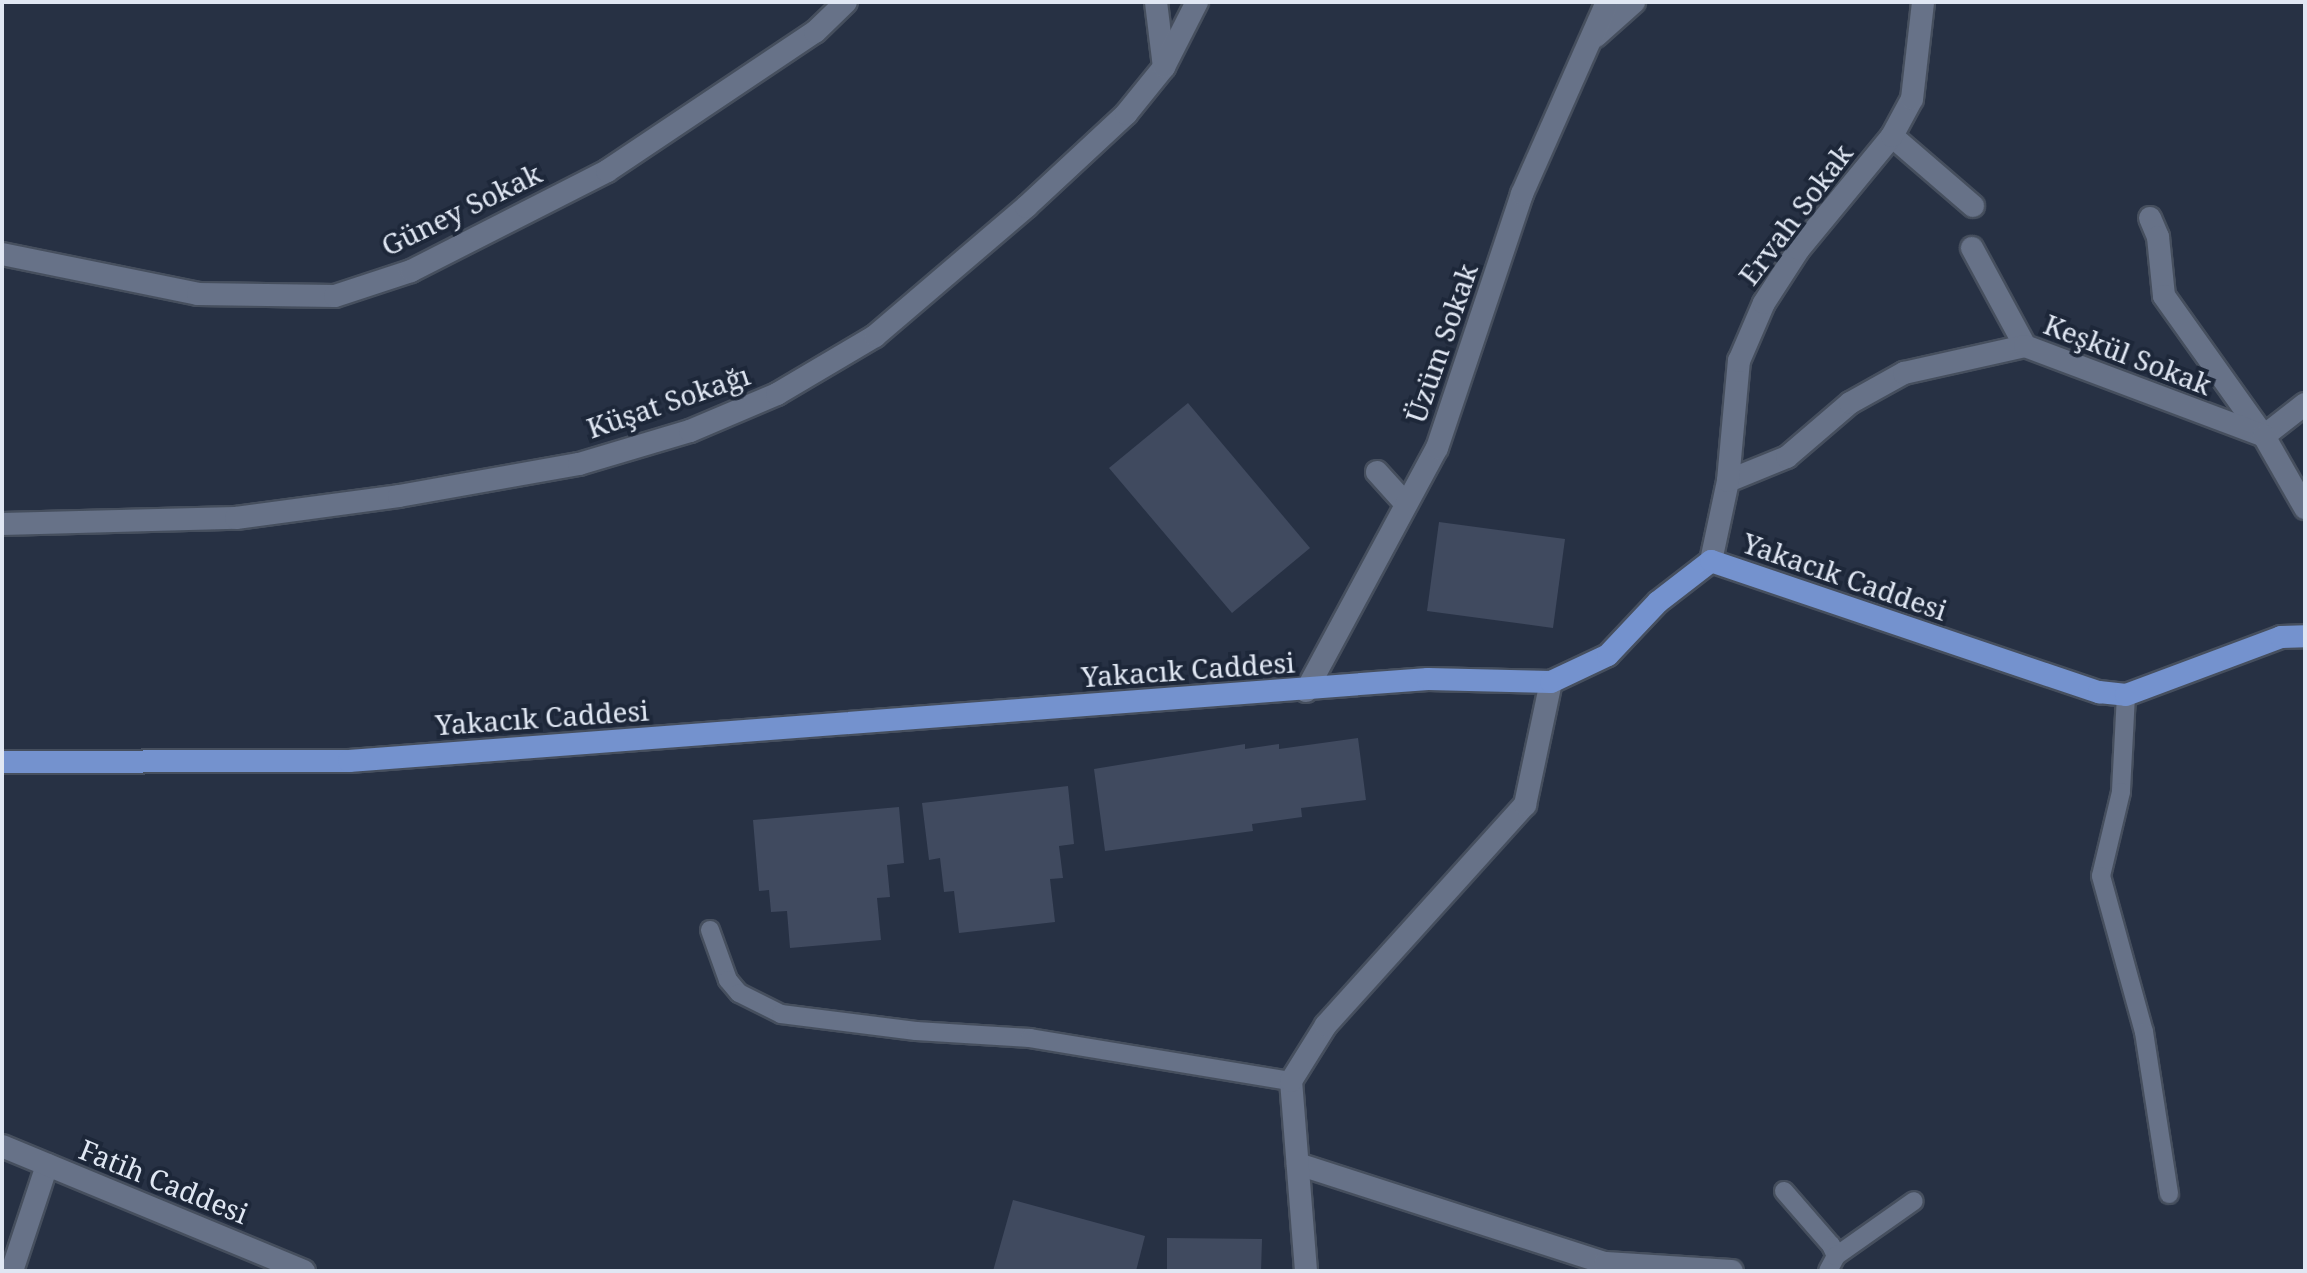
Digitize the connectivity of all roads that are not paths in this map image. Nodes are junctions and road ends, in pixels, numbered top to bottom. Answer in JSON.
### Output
{"nodes":[{"id":1,"x":846,"y":2,"type":"edge"},
{"id":2,"x":1156,"y":2,"type":"edge"},
{"id":3,"x":1197,"y":2,"type":"edge"},
{"id":4,"x":1607,"y":2,"type":"edge"},
{"id":5,"x":1634,"y":2,"type":"edge"},
{"id":6,"x":1923,"y":2,"type":"edge"},
{"id":7,"x":1595,"y":37,"type":"junction"},
{"id":8,"x":1164,"y":67,"type":"junction"},
{"id":9,"x":1892,"y":136,"type":"junction"},
{"id":10,"x":1973,"y":206,"type":"dead end"},
{"id":11,"x":2150,"y":218,"type":"dead end"},
{"id":12,"x":1972,"y":248,"type":"dead end"},
{"id":13,"x":2,"y":254,"type":"edge"},
{"id":14,"x":2025,"y":346,"type":"junction"},
{"id":15,"x":2305,"y":404,"type":"edge"},
{"id":16,"x":2264,"y":436,"type":"junction"},
{"id":17,"x":1377,"y":472,"type":"dead end"},
{"id":18,"x":1728,"y":481,"type":"junction"},
{"id":19,"x":1404,"y":502,"type":"junction"},
{"id":20,"x":2305,"y":508,"type":"edge"},
{"id":21,"x":2,"y":524,"type":"edge"},
{"id":22,"x":1711,"y":561,"type":"junction"},
{"id":23,"x":2305,"y":636,"type":"edge"},
{"id":24,"x":1551,"y":682,"type":"junction"},
{"id":25,"x":1306,"y":691,"type":"junction"},
{"id":26,"x":2126,"y":695,"type":"junction"},
{"id":27,"x":2,"y":762,"type":"edge"},
{"id":28,"x":710,"y":930,"type":"dead end"},
{"id":29,"x":1291,"y":1081,"type":"junction"},
{"id":30,"x":2,"y":1146,"type":"edge"},
{"id":31,"x":1298,"y":1164,"type":"junction"},
{"id":32,"x":47,"y":1165,"type":"junction"},
{"id":33,"x":1784,"y":1191,"type":"dead end"},
{"id":34,"x":2169,"y":1194,"type":"dead end"},
{"id":35,"x":1914,"y":1201,"type":"dead end"},
{"id":36,"x":1832,"y":1263,"type":"edge"},
{"id":37,"x":12,"y":1271,"type":"edge"},
{"id":38,"x":304,"y":1271,"type":"edge"},
{"id":39,"x":1306,"y":1271,"type":"edge"},
{"id":40,"x":1732,"y":1271,"type":"edge"}],
"edges":[{"from":1,"to":13,"type":"street","name":"Güney Sokak"},
{"from":2,"to":8,"type":"street"},
{"from":3,"to":8,"type":"street","name":"Küşat Sokağı"},
{"from":4,"to":7,"type":"street","name":"Üzüm Sokak"},
{"from":5,"to":7,"type":"street"},
{"from":6,"to":9,"type":"street","name":"Ervah Sokak"},
{"from":7,"to":19,"type":"street","name":"Üzüm Sokak"},
{"from":8,"to":21,"type":"street","name":"Küşat Sokağı"},
{"from":9,"to":10,"type":"street"},
{"from":9,"to":18,"type":"street","name":"Ervah Sokak"},
{"from":11,"to":16,"type":"street"},
{"from":12,"to":14,"type":"street"},
{"from":14,"to":16,"type":"street","name":"Keşkül Sokak"},
{"from":14,"to":18,"type":"street","name":"Keşkül Sokak"},
{"from":15,"to":16,"type":"street"},
{"from":16,"to":20,"type":"street"},
{"from":17,"to":19,"type":"street"},
{"from":18,"to":22,"type":"street","name":"Ervah Sokak"},
{"from":19,"to":25,"type":"street","name":"Üzüm Sokak"},
{"from":22,"to":24,"type":"main road","name":"Yakacık Caddesi"},
{"from":22,"to":26,"type":"main road","name":"Yakacık Caddesi"},
{"from":23,"to":26,"type":"main road"},
{"from":24,"to":25,"type":"main road","name":"Yakacık Caddesi"},
{"from":24,"to":29,"type":"street"},
{"from":25,"to":27,"type":"main road","name":"Yakacık Caddesi"},
{"from":26,"to":34,"type":"lane"},
{"from":28,"to":29,"type":"lane"},
{"from":29,"to":31,"type":"street"},
{"from":30,"to":32,"type":"street","name":"Fatih Caddesi"},
{"from":31,"to":39,"type":"street"},
{"from":31,"to":40,"type":"street"},
{"from":32,"to":37,"type":"street"},
{"from":32,"to":38,"type":"street","name":"Fatih Caddesi"},
{"from":33,"to":36,"type":"lane"},
{"from":35,"to":36,"type":"lane"}]}
